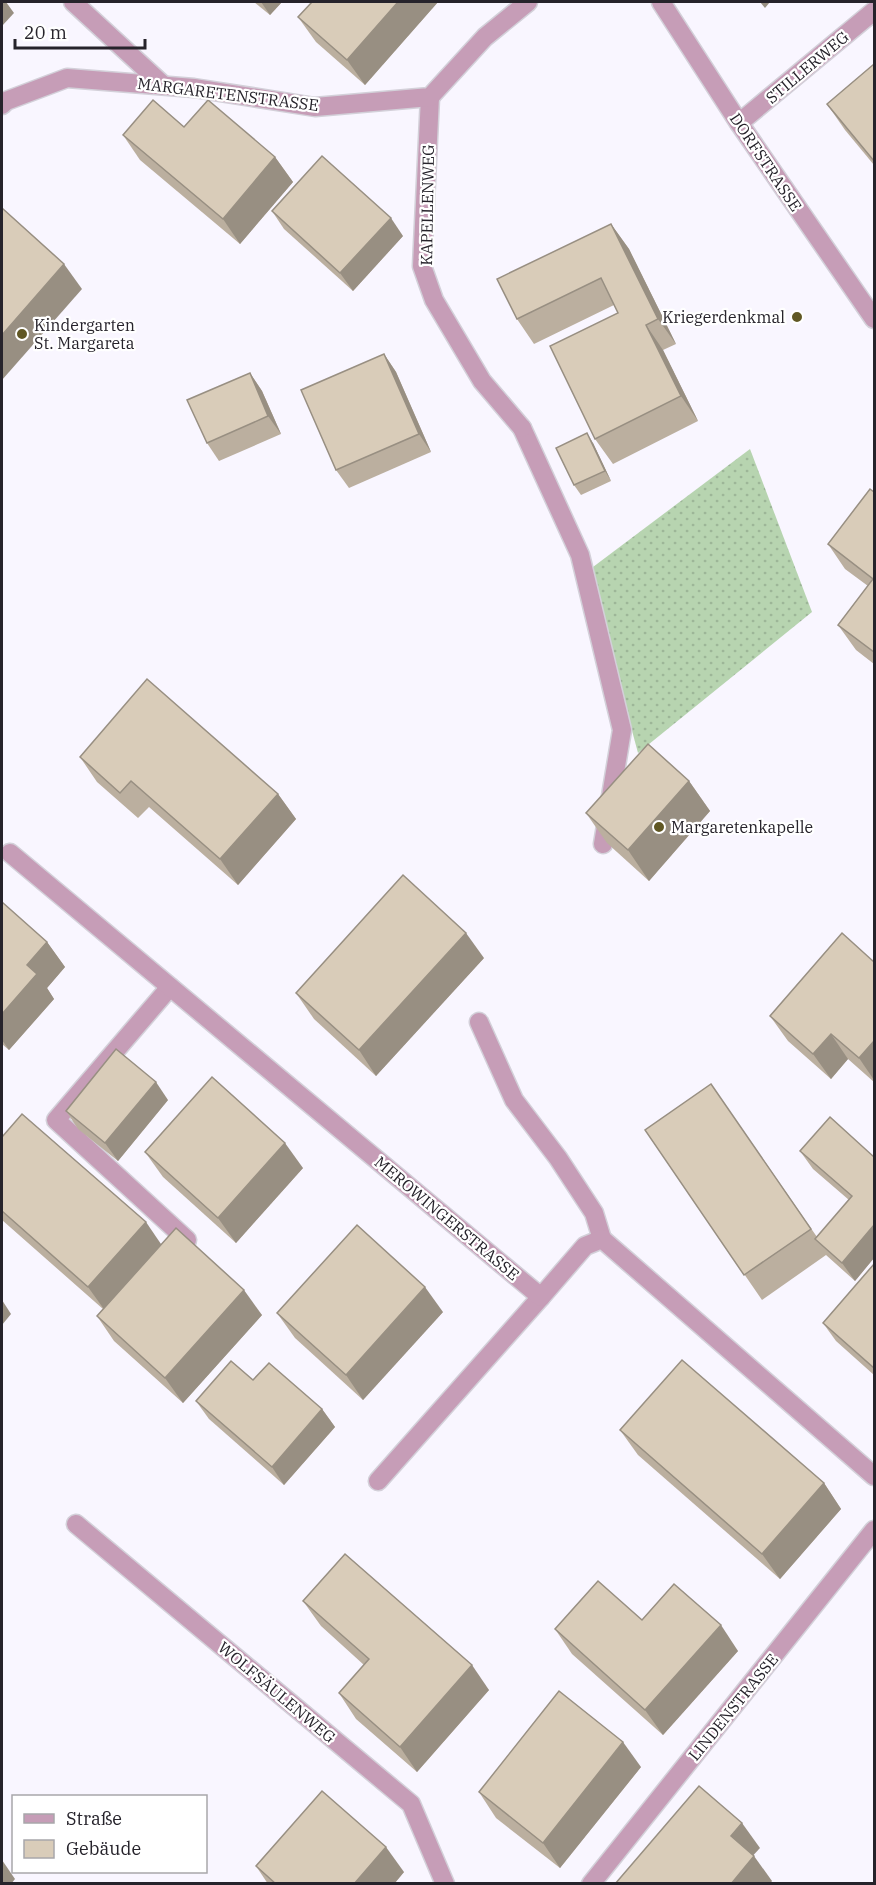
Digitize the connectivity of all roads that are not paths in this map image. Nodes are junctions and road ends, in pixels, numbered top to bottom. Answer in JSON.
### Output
{"nodes":[{"id":1,"x":73,"y":2,"type":"edge"},
{"id":2,"x":528,"y":2,"type":"edge"},
{"id":3,"x":661,"y":2,"type":"edge"},
{"id":4,"x":874,"y":11,"type":"edge"},
{"id":5,"x":162,"y":84,"type":"junction"},
{"id":6,"x":430,"y":96,"type":"junction"},
{"id":7,"x":2,"y":105,"type":"edge"},
{"id":8,"x":739,"y":123,"type":"junction"},
{"id":9,"x":874,"y":319,"type":"edge"},
{"id":10,"x":603,"y":844,"type":"edge"},
{"id":11,"x":4,"y":854,"type":"edge"},
{"id":12,"x":170,"y":987,"type":"junction"},
{"id":13,"x":479,"y":1022,"type":"dead end"},
{"id":14,"x":602,"y":1239,"type":"junction"},
{"id":15,"x":173,"y":1257,"type":"edge"},
{"id":16,"x":541,"y":1297,"type":"junction"},
{"id":17,"x":874,"y":1476,"type":"edge"},
{"id":18,"x":378,"y":1481,"type":"dead end"},
{"id":19,"x":76,"y":1524,"type":"dead end"},
{"id":20,"x":874,"y":1530,"type":"edge"},
{"id":21,"x":445,"y":1884,"type":"edge"},
{"id":22,"x":591,"y":1884,"type":"edge"}],
"edges":[{"from":1,"to":5,"type":"street"},
{"from":2,"to":6,"type":"street"},
{"from":3,"to":8,"type":"street","name":"DORFSTRASSE"},
{"from":4,"to":8,"type":"street","name":"STILLERWEG"},
{"from":5,"to":6,"type":"street","name":"MARGARETENSTRASSE"},
{"from":5,"to":7,"type":"street","name":"MARGARETENSTRASSE"},
{"from":6,"to":10,"type":"street","name":"KAPELLENWEG"},
{"from":8,"to":9,"type":"street","name":"DORFSTRASSE"},
{"from":11,"to":12,"type":"street","name":"MEROWINGERSTRASSE"},
{"from":12,"to":15,"type":"street"},
{"from":12,"to":16,"type":"street","name":"MEROWINGERSTRASSE"},
{"from":13,"to":14,"type":"street"},
{"from":14,"to":16,"type":"street"},
{"from":14,"to":17,"type":"street"},
{"from":16,"to":18,"type":"street"},
{"from":19,"to":21,"type":"street","name":"WOLFSÄULENWEG"},
{"from":20,"to":22,"type":"street","name":"LINDENSTRASSE"}]}
